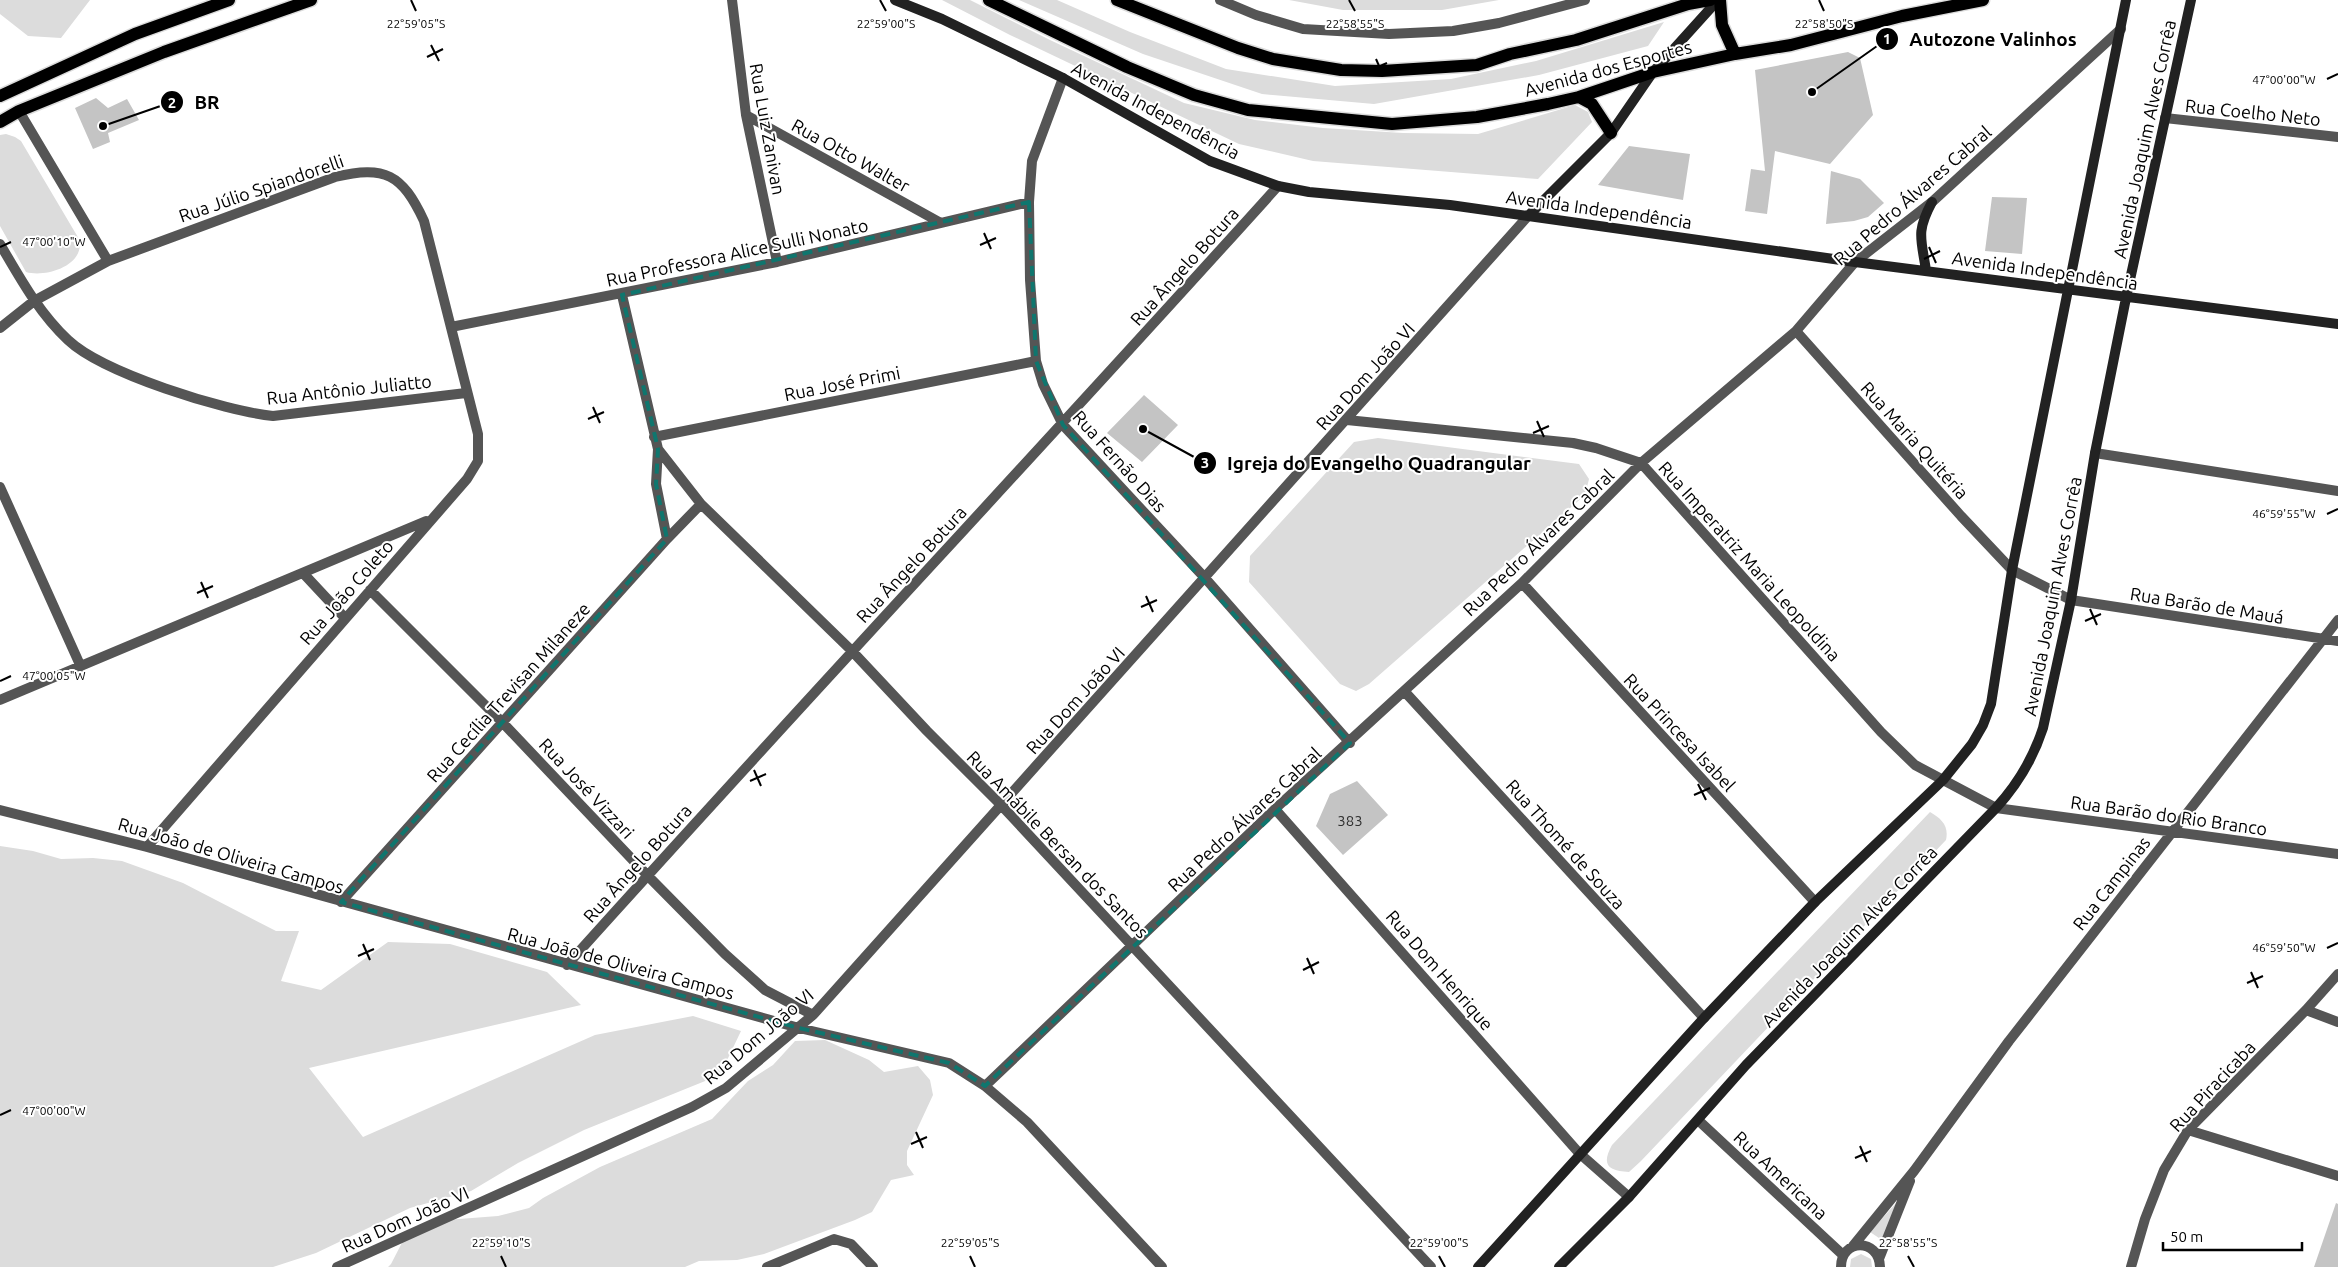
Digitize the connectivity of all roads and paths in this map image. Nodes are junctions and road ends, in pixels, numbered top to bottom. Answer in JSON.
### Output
{"nodes":[{"id":1,"x":229,"y":0,"type":"edge"},
{"id":2,"x":311,"y":0,"type":"edge"},
{"id":3,"x":732,"y":0,"type":"edge"},
{"id":4,"x":895,"y":0,"type":"edge"},
{"id":5,"x":989,"y":0,"type":"edge"},
{"id":6,"x":1117,"y":0,"type":"edge"},
{"id":7,"x":1220,"y":0,"type":"edge"},
{"id":8,"x":1585,"y":0,"type":"edge"},
{"id":9,"x":1710,"y":0,"type":"edge"},
{"id":10,"x":1719,"y":0,"type":"edge"},
{"id":11,"x":1983,"y":0,"type":"edge"},
{"id":12,"x":2126,"y":0,"type":"edge"},
{"id":13,"x":2191,"y":0,"type":"edge"},
{"id":14,"x":2120,"y":28,"type":"junction"},
{"id":15,"x":1735,"y":54,"type":"junction"},
{"id":16,"x":1653,"y":72,"type":"junction"},
{"id":17,"x":1063,"y":78,"type":"junction"},
{"id":18,"x":0,"y":96,"type":"edge"},
{"id":19,"x":1579,"y":97,"type":"junction"},
{"id":20,"x":19,"y":111,"type":"junction"},
{"id":21,"x":746,"y":115,"type":"junction"},
{"id":22,"x":2165,"y":118,"type":"junction"},
{"id":23,"x":0,"y":122,"type":"edge"},
{"id":24,"x":1611,"y":133,"type":"junction"},
{"id":25,"x":2338,"y":138,"type":"edge"},
{"id":26,"x":1278,"y":186,"type":"junction"},
{"id":27,"x":1029,"y":202,"type":"junction"},
{"id":28,"x":1932,"y":202,"type":"junction"},
{"id":29,"x":1528,"y":216,"type":"junction"},
{"id":30,"x":941,"y":223,"type":"junction"},
{"id":31,"x":0,"y":244,"type":"edge"},
{"id":32,"x":108,"y":260,"type":"junction"},
{"id":33,"x":777,"y":262,"type":"junction"},
{"id":34,"x":1855,"y":262,"type":"junction"},
{"id":35,"x":1926,"y":270,"type":"junction"},
{"id":36,"x":2067,"y":289,"type":"junction"},
{"id":37,"x":622,"y":295,"type":"junction"},
{"id":38,"x":2126,"y":298,"type":"junction"},
{"id":39,"x":34,"y":301,"type":"junction"},
{"id":40,"x":2338,"y":324,"type":"edge"},
{"id":41,"x":451,"y":327,"type":"junction"},
{"id":42,"x":0,"y":328,"type":"edge"},
{"id":43,"x":1796,"y":331,"type":"junction"},
{"id":44,"x":1036,"y":361,"type":"junction"},
{"id":45,"x":466,"y":393,"type":"junction"},
{"id":46,"x":1347,"y":420,"type":"junction"},
{"id":47,"x":1062,"y":426,"type":"junction"},
{"id":48,"x":654,"y":437,"type":"junction"},
{"id":49,"x":658,"y":449,"type":"junction"},
{"id":50,"x":2095,"y":453,"type":"junction"},
{"id":51,"x":1642,"y":463,"type":"junction"},
{"id":52,"x":0,"y":487,"type":"edge"},
{"id":53,"x":2338,"y":490,"type":"edge"},
{"id":54,"x":702,"y":504,"type":"junction"},
{"id":55,"x":429,"y":520,"type":"junction"},
{"id":56,"x":667,"y":538,"type":"junction"},
{"id":57,"x":2012,"y":570,"type":"junction"},
{"id":58,"x":303,"y":573,"type":"junction"},
{"id":59,"x":1205,"y":578,"type":"junction"},
{"id":60,"x":1522,"y":583,"type":"junction"},
{"id":61,"x":370,"y":590,"type":"junction"},
{"id":62,"x":2072,"y":600,"type":"junction"},
{"id":63,"x":345,"y":618,"type":"junction"},
{"id":64,"x":2338,"y":620,"type":"edge"},
{"id":65,"x":2323,"y":639,"type":"junction"},
{"id":66,"x":2338,"y":641,"type":"edge"},
{"id":67,"x":852,"y":651,"type":"junction"},
{"id":68,"x":81,"y":667,"type":"junction"},
{"id":69,"x":1405,"y":692,"type":"junction"},
{"id":70,"x":0,"y":700,"type":"edge"},
{"id":71,"x":504,"y":722,"type":"junction"},
{"id":72,"x":1350,"y":743,"type":"junction"},
{"id":73,"x":1943,"y":780,"type":"junction"},
{"id":74,"x":1002,"y":806,"type":"junction"},
{"id":75,"x":1996,"y":808,"type":"junction"},
{"id":76,"x":1275,"y":809,"type":"junction"},
{"id":77,"x":0,"y":810,"type":"edge"},
{"id":78,"x":2172,"y":831,"type":"junction"},
{"id":79,"x":147,"y":847,"type":"junction"},
{"id":80,"x":2338,"y":854,"type":"edge"},
{"id":81,"x":648,"y":876,"type":"junction"},
{"id":82,"x":341,"y":902,"type":"junction"},
{"id":83,"x":1815,"y":902,"type":"junction"},
{"id":84,"x":1132,"y":945,"type":"junction"},
{"id":85,"x":567,"y":965,"type":"junction"},
{"id":86,"x":2338,"y":974,"type":"edge"},
{"id":87,"x":2306,"y":1010,"type":"junction"},
{"id":88,"x":813,"y":1016,"type":"junction"},
{"id":89,"x":1704,"y":1018,"type":"junction"},
{"id":90,"x":2338,"y":1022,"type":"edge"},
{"id":91,"x":799,"y":1028,"type":"junction"},
{"id":92,"x":985,"y":1086,"type":"junction"},
{"id":93,"x":1698,"y":1120,"type":"junction"},
{"id":94,"x":2188,"y":1130,"type":"junction"},
{"id":95,"x":1579,"y":1153,"type":"junction"},
{"id":96,"x":1914,"y":1171,"type":"junction"},
{"id":97,"x":2338,"y":1176,"type":"edge"},
{"id":98,"x":1629,"y":1197,"type":"junction"},
{"id":99,"x":1853,"y":1246,"type":"junction"},
{"id":100,"x":1843,"y":1255,"type":"junction"},
{"id":101,"x":1879,"y":1263,"type":"edge"},
{"id":102,"x":337,"y":1267,"type":"edge"},
{"id":103,"x":767,"y":1267,"type":"edge"},
{"id":104,"x":872,"y":1267,"type":"edge"},
{"id":105,"x":1162,"y":1267,"type":"edge"},
{"id":106,"x":1431,"y":1267,"type":"edge"},
{"id":107,"x":1478,"y":1267,"type":"edge"},
{"id":108,"x":1559,"y":1267,"type":"edge"},
{"id":109,"x":1841,"y":1267,"type":"edge"},
{"id":110,"x":2131,"y":1267,"type":"edge"}],
"edges":[{"from":1,"to":18,"type":"main road"},
{"from":2,"to":20,"type":"main road"},
{"from":3,"to":21,"type":"street","name":"Rua Luiz Zanivan"},
{"from":4,"to":17,"type":"main road","name":"Avenida Independência"},
{"from":5,"to":19,"type":"main road","name":"Avenida dos Esportes"},
{"from":6,"to":9,"type":"main road","name":"Avenida dos Esportes"},
{"from":7,"to":8,"type":"street"},
{"from":10,"to":15,"type":"main road"},
{"from":10,"to":16,"type":"main road","name":"Rua Dom João VI"},
{"from":11,"to":15,"type":"main road","name":"Avenida dos Esportes"},
{"from":12,"to":14,"type":"main road"},
{"from":13,"to":22,"type":"main road","name":"Avenida Joaquim Alves Corrêa"},
{"from":14,"to":28,"type":"street","name":"Rua Pedro Álvares Cabral"},
{"from":14,"to":36,"type":"main road"},
{"from":15,"to":16,"type":"main road","name":"Avenida dos Esportes"},
{"from":16,"to":19,"type":"main road","name":"Avenida dos Esportes"},
{"from":16,"to":24,"type":"main road","name":"Rua Dom João VI"},
{"from":17,"to":26,"type":"main road","name":"Avenida Independência"},
{"from":17,"to":27,"type":"street","name":"Rua Fernão Dias"},
{"from":19,"to":24,"type":"main road"},
{"from":20,"to":23,"type":"main road"},
{"from":20,"to":32,"type":"street"},
{"from":21,"to":30,"type":"street","name":"Rua Otto Walter"},
{"from":21,"to":33,"type":"street","name":"Rua Luiz Zanivan"},
{"from":22,"to":25,"type":"street","name":"Rua Coelho Neto"},
{"from":22,"to":38,"type":"main road","name":"Avenida Joaquim Alves Corrêa"},
{"from":24,"to":29,"type":"main road","name":"Rua Dom João VI"},
{"from":26,"to":29,"type":"main road","name":"Avenida Independência"},
{"from":26,"to":47,"type":"street","name":"Rua Ângelo Botura"},
{"from":27,"to":30,"type":"street","name":"Rua Professora Alice Sulli Nonato"},
{"from":27,"to":44,"type":"street","name":"Rua Fernão Dias"},
{"from":28,"to":34,"type":"street","name":"Rua Pedro Álvares Cabral"},
{"from":28,"to":35,"type":"main road"},
{"from":29,"to":34,"type":"main road","name":"Avenida Independência"},
{"from":29,"to":46,"type":"street","name":"Rua Dom João VI"},
{"from":30,"to":33,"type":"street","name":"Rua Professora Alice Sulli Nonato"},
{"from":31,"to":39,"type":"street","name":"Rua Antônio Juliatto"},
{"from":32,"to":39,"type":"street","name":"Rua Júlio Spiandorelli"},
{"from":32,"to":41,"type":"street","name":"Rua Júlio Spiandorelli"},
{"from":33,"to":37,"type":"street","name":"Rua Professora Alice Sulli Nonato"},
{"from":34,"to":35,"type":"main road","name":"Avenida Independência"},
{"from":34,"to":43,"type":"street","name":"Rua Pedro Álvares Cabral"},
{"from":35,"to":36,"type":"main road","name":"Avenida Independência"},
{"from":36,"to":38,"type":"main road","name":"Avenida Independência"},
{"from":36,"to":57,"type":"main road"},
{"from":37,"to":41,"type":"street","name":"Rua Professora Alice Sulli Nonato"},
{"from":37,"to":48,"type":"street"},
{"from":38,"to":40,"type":"main road","name":"Avenida Independência"},
{"from":38,"to":50,"type":"main road","name":"Avenida Joaquim Alves Corrêa"},
{"from":39,"to":42,"type":"street","name":"Rua Júlio Spiandorelli"},
{"from":39,"to":45,"type":"street","name":"Rua Antônio Juliatto"},
{"from":41,"to":45,"type":"street","name":"Rua João Coleto"},
{"from":43,"to":51,"type":"street","name":"Rua Pedro Álvares Cabral"},
{"from":43,"to":57,"type":"street","name":"Rua Maria Quitéria"},
{"from":44,"to":47,"type":"street","name":"Rua Fernão Dias"},
{"from":44,"to":48,"type":"street","name":"Rua José Primi"},
{"from":45,"to":55,"type":"street","name":"Rua João Coleto"},
{"from":46,"to":51,"type":"street","name":"Rua Imperatriz Maria Leopoldina"},
{"from":46,"to":59,"type":"street","name":"Rua Dom João VI"},
{"from":47,"to":59,"type":"street","name":"Rua Fernão Dias"},
{"from":47,"to":67,"type":"street","name":"Rua Ângelo Botura"},
{"from":48,"to":49,"type":"street"},
{"from":49,"to":54,"type":"street","name":"Rua Amábile Bersan dos Santos"},
{"from":49,"to":56,"type":"street"},
{"from":50,"to":53,"type":"street"},
{"from":50,"to":62,"type":"main road","name":"Avenida Joaquim Alves Corrêa"},
{"from":51,"to":60,"type":"street","name":"Rua Pedro Álvares Cabral"},
{"from":51,"to":73,"type":"street","name":"Rua Imperatriz Maria Leopoldina"},
{"from":52,"to":68,"type":"street"},
{"from":54,"to":56,"type":"street","name":"Rua Cecília Trevisan Milaneze"},
{"from":54,"to":67,"type":"street","name":"Rua Amábile Bersan dos Santos"},
{"from":55,"to":58,"type":"street"},
{"from":55,"to":61,"type":"street","name":"Rua João Coleto"},
{"from":56,"to":71,"type":"street","name":"Rua Cecília Trevisan Milaneze"},
{"from":57,"to":62,"type":"street","name":"Rua Barão de Mauá"},
{"from":57,"to":73,"type":"main road"},
{"from":58,"to":63,"type":"street"},
{"from":58,"to":68,"type":"street"},
{"from":59,"to":72,"type":"street","name":"Rua Fernão Dias"},
{"from":59,"to":74,"type":"street","name":"Rua Dom João VI"},
{"from":60,"to":69,"type":"street","name":"Rua Pedro Álvares Cabral"},
{"from":60,"to":83,"type":"street","name":"Rua Princesa Isabel"},
{"from":61,"to":63,"type":"street","name":"Rua João Coleto"},
{"from":61,"to":71,"type":"street","name":"Rua José Vizzari"},
{"from":62,"to":65,"type":"street","name":"Rua Barão de Mauá"},
{"from":62,"to":75,"type":"main road","name":"Avenida Joaquim Alves Corrêa"},
{"from":63,"to":79,"type":"street","name":"Rua João Coleto"},
{"from":64,"to":65,"type":"street","name":"Rua Campinas"},
{"from":65,"to":66,"type":"street","name":"Rua Barão de Mauá"},
{"from":65,"to":78,"type":"street","name":"Rua Campinas"},
{"from":67,"to":74,"type":"street","name":"Rua Amábile Bersan dos Santos"},
{"from":67,"to":81,"type":"street","name":"Rua Ângelo Botura"},
{"from":68,"to":70,"type":"street"},
{"from":69,"to":72,"type":"street","name":"Rua Pedro Álvares Cabral"},
{"from":69,"to":89,"type":"street","name":"Rua Thomé de Souza"},
{"from":71,"to":81,"type":"street","name":"Rua José Vizzari"},
{"from":71,"to":82,"type":"street","name":"Rua Cecília Trevisan Milaneze"},
{"from":72,"to":76,"type":"street","name":"Rua Pedro Álvares Cabral"},
{"from":73,"to":75,"type":"street","name":"Rua Imperatriz Maria Leopoldina"},
{"from":73,"to":83,"type":"main road"},
{"from":74,"to":84,"type":"street","name":"Rua Amábile Bersan dos Santos"},
{"from":74,"to":88,"type":"street","name":"Rua Dom João VI"},
{"from":75,"to":78,"type":"street","name":"Rua Barão do Rio Branco"},
{"from":75,"to":93,"type":"main road","name":"Avenida Joaquim Alves Corrêa"},
{"from":76,"to":84,"type":"street","name":"Rua Pedro Álvares Cabral"},
{"from":76,"to":95,"type":"street","name":"Rua Dom Henrique"},
{"from":77,"to":79,"type":"street","name":"Rua João de Oliveira Campos"},
{"from":78,"to":80,"type":"street","name":"Rua Barão do Rio Branco"},
{"from":78,"to":96,"type":"street","name":"Rua Campinas"},
{"from":79,"to":82,"type":"street","name":"Rua João de Oliveira Campos"},
{"from":81,"to":85,"type":"street","name":"Rua Ângelo Botura"},
{"from":81,"to":88,"type":"street","name":"Rua José Vizzari"},
{"from":82,"to":85,"type":"street","name":"Rua João de Oliveira Campos"},
{"from":83,"to":89,"type":"main road"},
{"from":84,"to":92,"type":"street","name":"Rua Pedro Álvares Cabral"},
{"from":84,"to":106,"type":"street","name":"Rua Amábile Bersan dos Santos"},
{"from":85,"to":91,"type":"street","name":"Rua João de Oliveira Campos"},
{"from":86,"to":87,"type":"street","name":"Rua Piracicaba"},
{"from":87,"to":90,"type":"street"},
{"from":87,"to":94,"type":"street","name":"Rua Piracicaba"},
{"from":88,"to":91,"type":"street","name":"Rua Dom João VI"},
{"from":89,"to":95,"type":"main road"},
{"from":91,"to":92,"type":"street","name":"Rua João de Oliveira Campos"},
{"from":91,"to":102,"type":"street","name":"Rua Dom João VI"},
{"from":92,"to":105,"type":"street","name":"Rua João de Oliveira Campos"},
{"from":93,"to":98,"type":"main road","name":"Avenida Joaquim Alves Corrêa"},
{"from":93,"to":100,"type":"street","name":"Rua Americana"},
{"from":94,"to":97,"type":"street"},
{"from":94,"to":110,"type":"street","name":"Rua Piracicaba"},
{"from":95,"to":98,"type":"street"},
{"from":95,"to":107,"type":"main road"},
{"from":96,"to":99,"type":"street","name":"Rua Campinas"},
{"from":96,"to":101,"type":"street","name":"Rua Campinas"},
{"from":98,"to":108,"type":"main road","name":"Avenida Joaquim Alves Corrêa"},
{"from":99,"to":100,"type":"street","name":"Rua Campinas"},
{"from":99,"to":101,"type":"street"},
{"from":100,"to":109,"type":"street"},
{"from":103,"to":104,"type":"street"}]}
